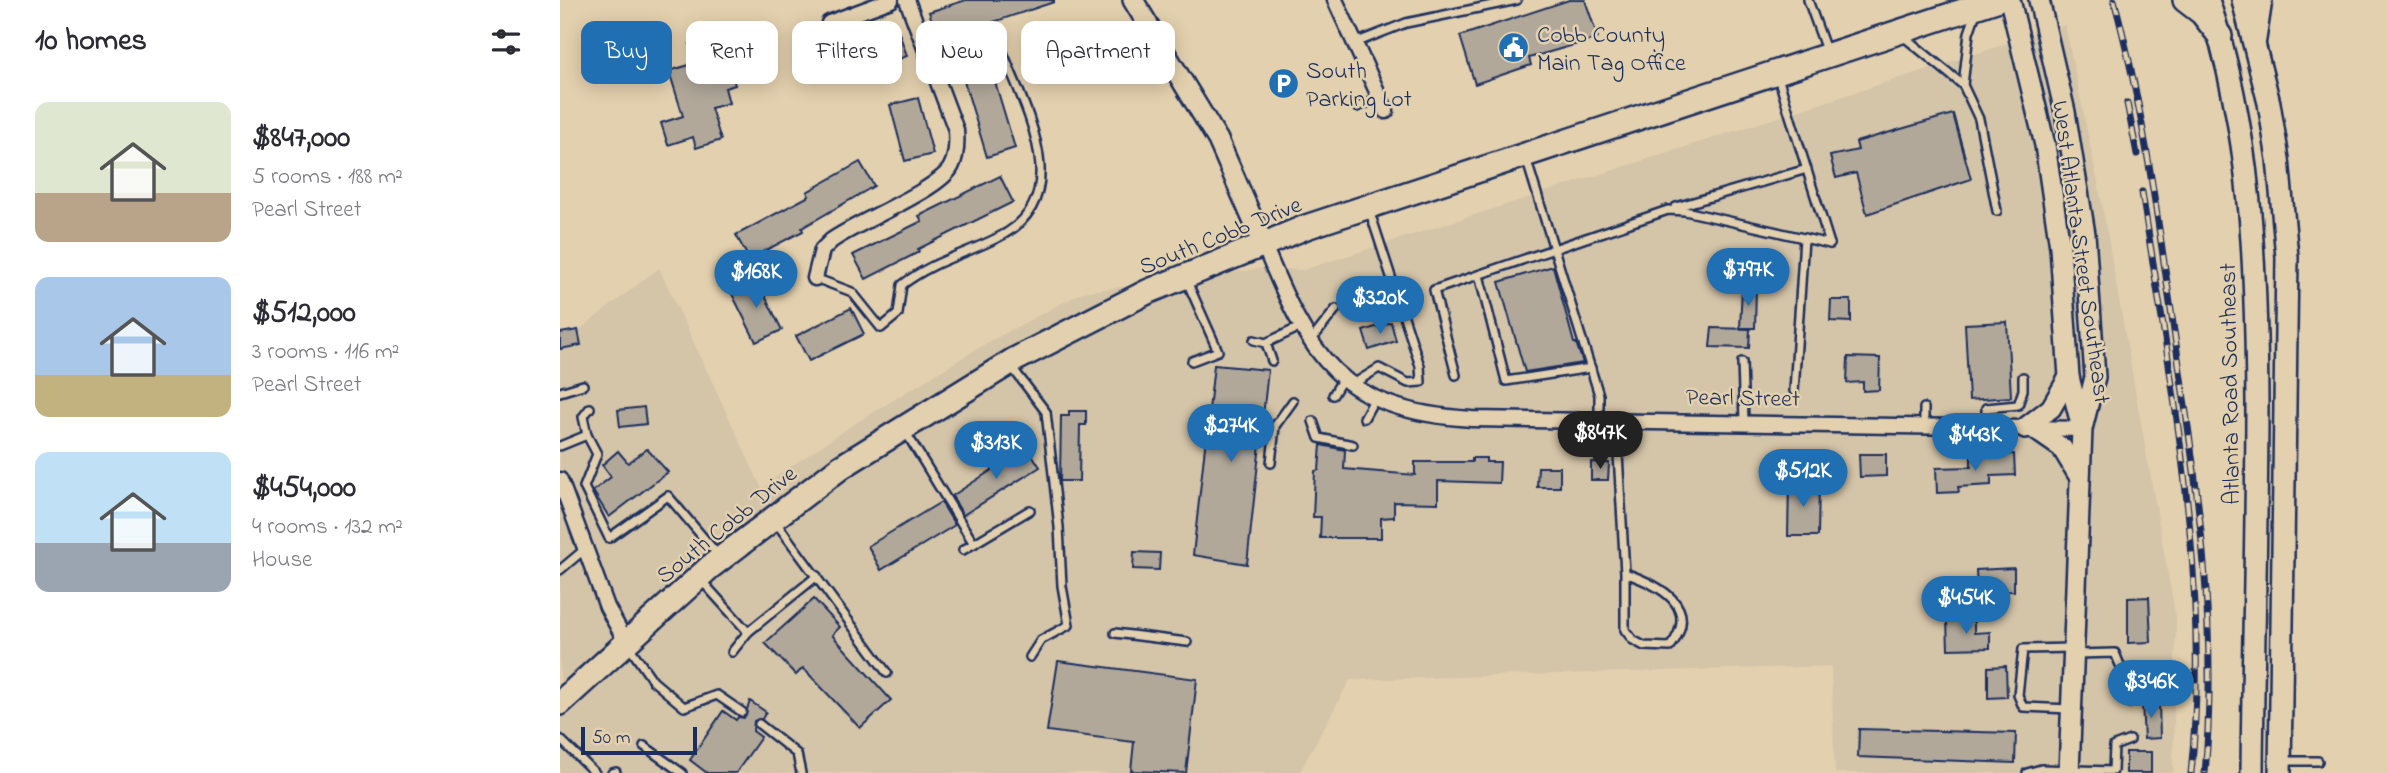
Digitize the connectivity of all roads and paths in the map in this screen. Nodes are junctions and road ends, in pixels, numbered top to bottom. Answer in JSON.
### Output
{"nodes":[{"id":1,"x":891,"y":0,"type":"edge"},
{"id":2,"x":907,"y":0,"type":"edge"},
{"id":3,"x":1133,"y":0,"type":"edge"},
{"id":4,"x":1335,"y":0,"type":"edge"},
{"id":5,"x":1517,"y":0,"type":"edge"},
{"id":6,"x":1808,"y":0,"type":"edge"},
{"id":7,"x":2010,"y":0,"type":"edge"},
{"id":8,"x":2039,"y":0,"type":"edge"},
{"id":9,"x":2185,"y":0,"type":"edge"},
{"id":10,"x":2208,"y":0,"type":"edge"},
{"id":11,"x":2243,"y":0,"type":"edge"},
{"id":12,"x":2260,"y":0,"type":"edge"},
{"id":13,"x":1987,"y":3,"type":"edge"},
{"id":14,"x":834,"y":21,"type":"edge"},
{"id":15,"x":916,"y":24,"type":"edge"},
{"id":16,"x":1897,"y":32,"type":"junction"},
{"id":17,"x":2220,"y":36,"type":"junction"},
{"id":18,"x":2254,"y":39,"type":"junction"},
{"id":19,"x":1355,"y":43,"type":"junction"},
{"id":20,"x":1827,"y":54,"type":"junction"},
{"id":21,"x":1007,"y":63,"type":"edge"},
{"id":22,"x":1776,"y":71,"type":"junction"},
{"id":23,"x":939,"y":84,"type":"edge"},
{"id":24,"x":1963,"y":85,"type":"junction"},
{"id":25,"x":1383,"y":104,"type":"joint"},
{"id":26,"x":1357,"y":107,"type":"dead end"},
{"id":27,"x":1525,"y":153,"type":"junction"},
{"id":28,"x":1807,"y":169,"type":"junction"},
{"id":29,"x":1368,"y":206,"type":"junction"},
{"id":30,"x":1668,"y":209,"type":"junction"},
{"id":31,"x":1997,"y":211,"type":"dead end"},
{"id":32,"x":1804,"y":238,"type":"junction"},
{"id":33,"x":1263,"y":243,"type":"junction"},
{"id":34,"x":1556,"y":248,"type":"junction"},
{"id":35,"x":1479,"y":275,"type":"junction"},
{"id":36,"x":1184,"y":276,"type":"junction"},
{"id":37,"x":815,"y":278,"type":"joint"},
{"id":38,"x":1336,"y":309,"type":"dead end"},
{"id":39,"x":1300,"y":327,"type":"junction"},
{"id":40,"x":1254,"y":340,"type":"dead end"},
{"id":41,"x":1310,"y":342,"type":"junction"},
{"id":42,"x":1266,"y":343,"type":"junction"},
{"id":43,"x":1192,"y":361,"type":"dead end"},
{"id":44,"x":1272,"y":361,"type":"dead end"},
{"id":45,"x":1742,"y":362,"type":"dead end"},
{"id":46,"x":1009,"y":363,"type":"junction"},
{"id":47,"x":1591,"y":368,"type":"junction"},
{"id":48,"x":1455,"y":375,"type":"dead end"},
{"id":49,"x":2022,"y":377,"type":"dead end"},
{"id":50,"x":2069,"y":377,"type":"junction"},
{"id":51,"x":1348,"y":381,"type":"junction"},
{"id":52,"x":583,"y":385,"type":"dead end"},
{"id":53,"x":1794,"y":391,"type":"dead end"},
{"id":54,"x":560,"y":392,"type":"edge"},
{"id":55,"x":1333,"y":395,"type":"dead end"},
{"id":56,"x":1375,"y":398,"type":"junction"},
{"id":57,"x":1293,"y":401,"type":"dead end"},
{"id":58,"x":590,"y":408,"type":"dead end"},
{"id":59,"x":1924,"y":408,"type":"dead end"},
{"id":60,"x":1364,"y":418,"type":"dead end"},
{"id":61,"x":1599,"y":419,"type":"junction"},
{"id":62,"x":1616,"y":419,"type":"junction"},
{"id":63,"x":1313,"y":421,"type":"dead end"},
{"id":64,"x":1744,"y":421,"type":"junction"},
{"id":65,"x":1924,"y":425,"type":"junction"},
{"id":66,"x":903,"y":426,"type":"junction"},
{"id":67,"x":1986,"y":427,"type":"junction"},
{"id":68,"x":2029,"y":428,"type":"junction"},
{"id":69,"x":2082,"y":429,"type":"junction"},
{"id":70,"x":587,"y":435,"type":"junction"},
{"id":71,"x":1353,"y":445,"type":"dead end"},
{"id":72,"x":560,"y":446,"type":"edge"},
{"id":73,"x":1271,"y":463,"type":"dead end"},
{"id":74,"x":560,"y":480,"type":"edge"},
{"id":75,"x":2080,"y":480,"type":"junction"},
{"id":76,"x":1030,"y":510,"type":"dead end"},
{"id":77,"x":772,"y":517,"type":"junction"},
{"id":78,"x":974,"y":544,"type":"junction"},
{"id":79,"x":586,"y":549,"type":"junction"},
{"id":80,"x":963,"y":550,"type":"dead end"},
{"id":81,"x":720,"y":558,"type":"junction"},
{"id":82,"x":560,"y":570,"type":"edge"},
{"id":83,"x":1625,"y":573,"type":"junction"},
{"id":84,"x":817,"y":576,"type":"junction"},
{"id":85,"x":698,"y":577,"type":"junction"},
{"id":86,"x":748,"y":632,"type":"junction"},
{"id":87,"x":1115,"y":633,"type":"dead end"},
{"id":88,"x":626,"y":642,"type":"junction"},
{"id":89,"x":1187,"y":642,"type":"dead end"},
{"id":90,"x":2073,"y":651,"type":"junction"},
{"id":91,"x":732,"y":652,"type":"dead end"},
{"id":92,"x":1030,"y":657,"type":"dead end"},
{"id":93,"x":887,"y":673,"type":"dead end"},
{"id":94,"x":2130,"y":702,"type":"dead end"},
{"id":95,"x":560,"y":703,"type":"edge"},
{"id":96,"x":2070,"y":709,"type":"junction"},
{"id":97,"x":742,"y":712,"type":"dead end"},
{"id":98,"x":758,"y":724,"type":"dead end"},
{"id":99,"x":560,"y":739,"type":"edge"},
{"id":100,"x":2130,"y":740,"type":"dead end"},
{"id":101,"x":644,"y":746,"type":"dead end"},
{"id":102,"x":2318,"y":761,"type":"dead end"},
{"id":103,"x":2280,"y":767,"type":"edge"},
{"id":104,"x":2069,"y":771,"type":"edge"},
{"id":105,"x":2113,"y":771,"type":"edge"},
{"id":106,"x":595,"y":773,"type":"edge"},
{"id":107,"x":682,"y":773,"type":"edge"},
{"id":108,"x":801,"y":773,"type":"edge"},
{"id":109,"x":2027,"y":773,"type":"edge"},
{"id":110,"x":2252,"y":773,"type":"edge"}],
"edges":[{"from":1,"to":14,"type":"street"},
{"from":2,"to":15,"type":"street"},
{"from":3,"to":33,"type":"street","name":"Pearl Street"},
{"from":4,"to":19,"type":"street"},
{"from":5,"to":19,"type":"lane"},
{"from":6,"to":20,"type":"lane"},
{"from":7,"to":50,"type":"street","name":"West Atlanta Street Southeast"},
{"from":8,"to":69,"type":"street","name":"West Atlanta Street Southeast"},
{"from":9,"to":17,"type":"main road"},
{"from":10,"to":17,"type":"main road","name":"Atlanta Road Southeast"},
{"from":11,"to":18,"type":"main road","name":"Atlanta Road Southeast"},
{"from":12,"to":18,"type":"main road"},
{"from":13,"to":16,"type":"main road","name":"South Cobb Drive"},
{"from":13,"to":24,"type":"lane"},
{"from":16,"to":20,"type":"main road","name":"South Cobb Drive"},
{"from":16,"to":24,"type":"lane"},
{"from":17,"to":110,"type":"main road","name":"Atlanta Road Southeast"},
{"from":18,"to":103,"type":"main road","name":"Atlanta Road Southeast"},
{"from":19,"to":25,"type":"street"},
{"from":20,"to":22,"type":"main road","name":"South Cobb Drive"},
{"from":21,"to":37,"type":"lane"},
{"from":22,"to":27,"type":"main road","name":"South Cobb Drive"},
{"from":22,"to":28,"type":"lane"},
{"from":23,"to":37,"type":"street"},
{"from":24,"to":31,"type":"lane"},
{"from":25,"to":26,"type":"lane"},
{"from":27,"to":29,"type":"main road","name":"South Cobb Drive"},
{"from":27,"to":34,"type":"lane"},
{"from":28,"to":30,"type":"lane"},
{"from":28,"to":32,"type":"lane"},
{"from":29,"to":33,"type":"main road","name":"South Cobb Drive"},
{"from":29,"to":51,"type":"lane"},
{"from":30,"to":32,"type":"lane"},
{"from":30,"to":34,"type":"lane"},
{"from":32,"to":53,"type":"lane"},
{"from":33,"to":36,"type":"main road","name":"South Cobb Drive"},
{"from":33,"to":39,"type":"street","name":"Pearl Street"},
{"from":34,"to":35,"type":"lane"},
{"from":34,"to":47,"type":"lane"},
{"from":35,"to":47,"type":"lane"},
{"from":35,"to":48,"type":"lane"},
{"from":36,"to":43,"type":"lane"},
{"from":36,"to":46,"type":"main road","name":"South Cobb Drive"},
{"from":38,"to":41,"type":"lane"},
{"from":39,"to":41,"type":"street","name":"Pearl Street"},
{"from":39,"to":42,"type":"lane"},
{"from":40,"to":42,"type":"lane"},
{"from":41,"to":51,"type":"street","name":"Pearl Street"},
{"from":42,"to":44,"type":"lane"},
{"from":45,"to":64,"type":"lane"},
{"from":46,"to":66,"type":"main road","name":"South Cobb Drive"},
{"from":46,"to":92,"type":"lane"},
{"from":47,"to":61,"type":"lane"},
{"from":49,"to":67,"type":"lane"},
{"from":50,"to":68,"type":"street"},
{"from":50,"to":69,"type":"street","name":"West Atlanta Street Southeast"},
{"from":51,"to":55,"type":"lane"},
{"from":51,"to":56,"type":"street","name":"Pearl Street"},
{"from":52,"to":54,"type":"lane"},
{"from":56,"to":60,"type":"lane"},
{"from":56,"to":61,"type":"street","name":"Pearl Street"},
{"from":57,"to":73,"type":"lane"},
{"from":58,"to":70,"type":"lane"},
{"from":59,"to":65,"type":"lane"},
{"from":61,"to":62,"type":"street","name":"Pearl Street"},
{"from":62,"to":64,"type":"street","name":"Pearl Street"},
{"from":62,"to":83,"type":"lane"},
{"from":63,"to":71,"type":"lane"},
{"from":64,"to":65,"type":"street","name":"Pearl Street"},
{"from":65,"to":67,"type":"street","name":"Pearl Street"},
{"from":66,"to":77,"type":"main road","name":"South Cobb Drive"},
{"from":66,"to":78,"type":"lane"},
{"from":67,"to":68,"type":"street","name":"Pearl Street"},
{"from":68,"to":69,"type":"street","name":"Pearl Street"},
{"from":68,"to":75,"type":"street"},
{"from":69,"to":75,"type":"street","name":"West Atlanta Street Southeast"},
{"from":70,"to":72,"type":"lane"},
{"from":70,"to":81,"type":"lane"},
{"from":74,"to":79,"type":"street"},
{"from":75,"to":90,"type":"street","name":"West Atlanta Street Southeast"},
{"from":76,"to":78,"type":"lane"},
{"from":77,"to":81,"type":"main road","name":"South Cobb Drive"},
{"from":77,"to":84,"type":"lane"},
{"from":78,"to":80,"type":"lane"},
{"from":79,"to":82,"type":"lane"},
{"from":79,"to":88,"type":"street"},
{"from":81,"to":85,"type":"main road","name":"South Cobb Drive"},
{"from":83,"to":83,"type":"lane"},
{"from":84,"to":86,"type":"lane"},
{"from":84,"to":93,"type":"lane"},
{"from":85,"to":86,"type":"lane"},
{"from":85,"to":88,"type":"main road","name":"South Cobb Drive"},
{"from":86,"to":91,"type":"lane"},
{"from":87,"to":89,"type":"lane"},
{"from":88,"to":95,"type":"main road","name":"South Cobb Drive"},
{"from":88,"to":97,"type":"lane"},
{"from":90,"to":94,"type":"lane"},
{"from":90,"to":96,"type":"street","name":"West Atlanta Street Southeast"},
{"from":90,"to":96,"type":"lane"},
{"from":96,"to":104,"type":"street","name":"West Atlanta Street Southeast"},
{"from":98,"to":108,"type":"lane"},
{"from":99,"to":106,"type":"lane"},
{"from":100,"to":105,"type":"lane"},
{"from":101,"to":107,"type":"lane"},
{"from":102,"to":103,"type":"lane"},
{"from":104,"to":105,"type":"lane"},
{"from":104,"to":109,"type":"lane"}]}
